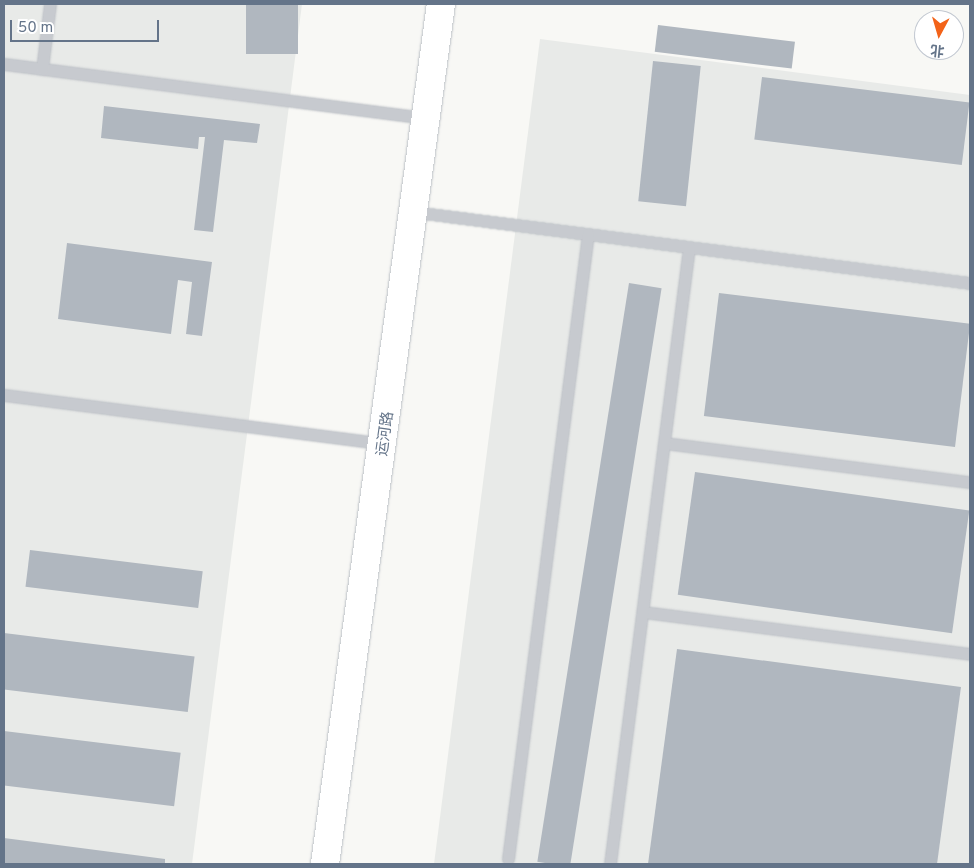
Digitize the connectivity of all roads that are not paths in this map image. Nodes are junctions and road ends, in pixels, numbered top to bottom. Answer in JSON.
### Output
{"nodes":[{"id":1,"x":50,"y":4,"type":"edge"},
{"id":2,"x":441,"y":4,"type":"edge"},
{"id":3,"x":4,"y":64,"type":"edge"},
{"id":4,"x":42,"y":69,"type":"junction"},
{"id":5,"x":426,"y":118,"type":"junction"},
{"id":6,"x":415,"y":212,"type":"junction"},
{"id":7,"x":588,"y":234,"type":"junction"},
{"id":8,"x":690,"y":247,"type":"junction"},
{"id":9,"x":970,"y":283,"type":"edge"},
{"id":10,"x":4,"y":395,"type":"edge"},
{"id":11,"x":664,"y":443,"type":"junction"},
{"id":12,"x":385,"y":444,"type":"junction"},
{"id":13,"x":970,"y":482,"type":"edge"},
{"id":14,"x":643,"y":612,"type":"junction"},
{"id":15,"x":970,"y":654,"type":"edge"},
{"id":16,"x":508,"y":859,"type":"dead end"},
{"id":17,"x":325,"y":864,"type":"edge"},
{"id":18,"x":610,"y":864,"type":"edge"}],
"edges":[{"from":1,"to":4,"type":"lane"},
{"from":2,"to":5,"type":"main road","name":"运河路"},
{"from":3,"to":4,"type":"lane"},
{"from":4,"to":5,"type":"lane"},
{"from":5,"to":6,"type":"main road","name":"运河路"},
{"from":6,"to":7,"type":"lane"},
{"from":6,"to":12,"type":"main road","name":"运河路"},
{"from":7,"to":8,"type":"lane"},
{"from":7,"to":16,"type":"lane"},
{"from":8,"to":9,"type":"lane"},
{"from":8,"to":11,"type":"lane"},
{"from":10,"to":12,"type":"lane"},
{"from":11,"to":13,"type":"lane"},
{"from":11,"to":14,"type":"lane"},
{"from":12,"to":17,"type":"main road","name":"运河路"},
{"from":14,"to":15,"type":"lane"},
{"from":14,"to":18,"type":"lane"}]}
